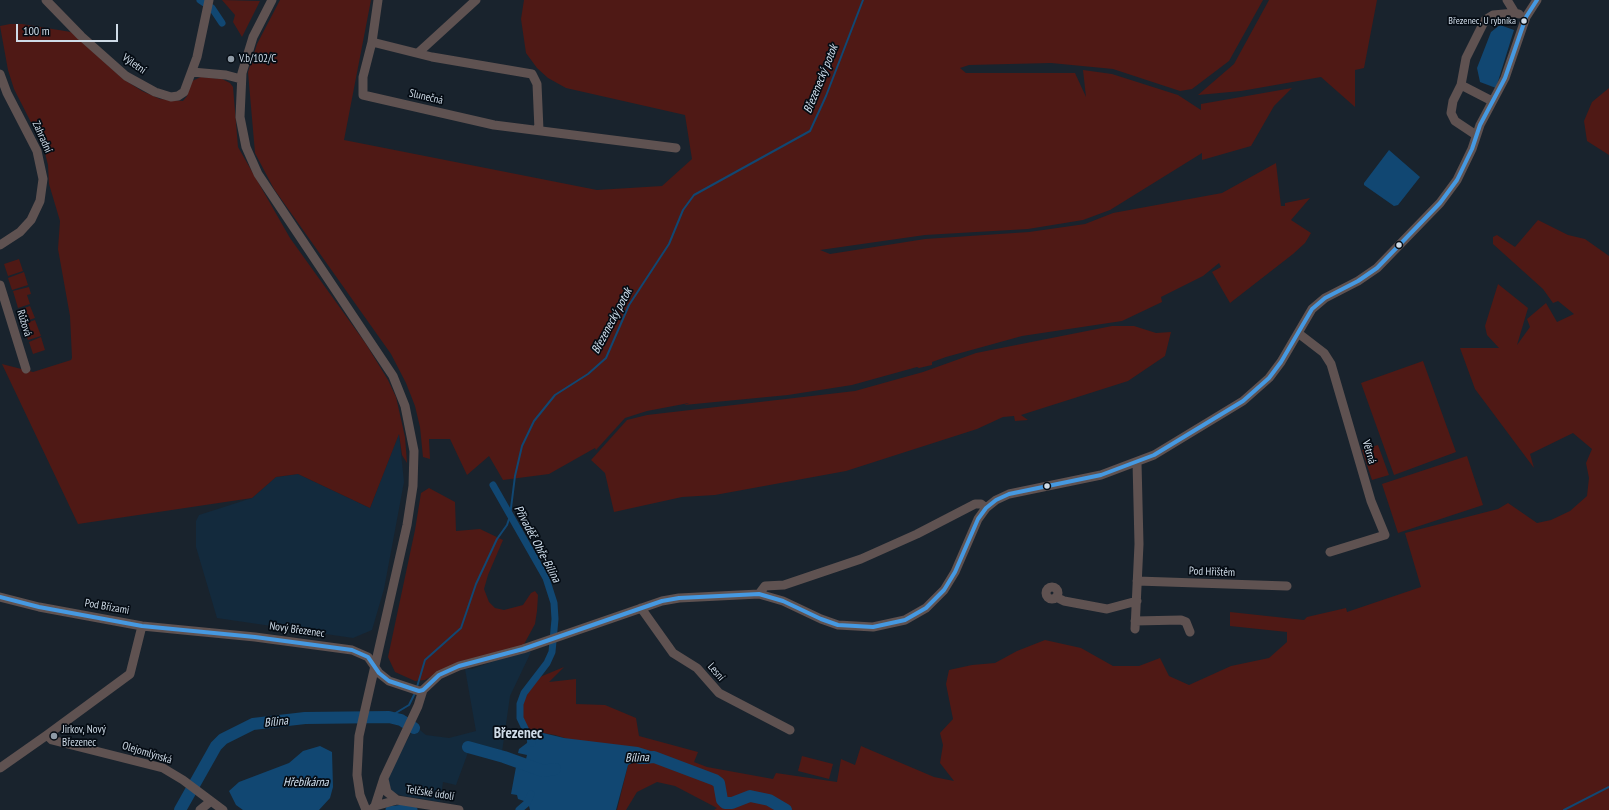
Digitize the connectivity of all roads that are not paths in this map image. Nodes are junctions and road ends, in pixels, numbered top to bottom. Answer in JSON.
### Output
{"nodes":[{"id":1,"x":46,"y":0,"type":"edge"},
{"id":2,"x":209,"y":0,"type":"edge"},
{"id":3,"x":272,"y":0,"type":"edge"},
{"id":4,"x":378,"y":0,"type":"edge"},
{"id":5,"x":476,"y":0,"type":"edge"},
{"id":6,"x":1507,"y":0,"type":"edge"},
{"id":7,"x":1537,"y":0,"type":"edge"},
{"id":8,"x":1515,"y":13,"type":"junction"},
{"id":9,"x":1526,"y":17,"type":"junction"},
{"id":10,"x":372,"y":42,"type":"junction"},
{"id":11,"x":418,"y":53,"type":"junction"},
{"id":12,"x":192,"y":72,"type":"junction"},
{"id":13,"x":0,"y":74,"type":"edge"},
{"id":14,"x":241,"y":79,"type":"junction"},
{"id":15,"x":1461,"y":85,"type":"junction"},
{"id":16,"x":1492,"y":101,"type":"junction"},
{"id":17,"x":538,"y":130,"type":"junction"},
{"id":18,"x":1476,"y":135,"type":"junction"},
{"id":19,"x":676,"y":148,"type":"dead end"},
{"id":20,"x":0,"y":245,"type":"edge"},
{"id":21,"x":0,"y":285,"type":"edge"},
{"id":22,"x":1298,"y":333,"type":"junction"},
{"id":23,"x":26,"y":369,"type":"dead end"},
{"id":24,"x":1137,"y":462,"type":"junction"},
{"id":25,"x":986,"y":508,"type":"junction"},
{"id":26,"x":1330,"y":552,"type":"dead end"},
{"id":27,"x":1137,"y":581,"type":"junction"},
{"id":28,"x":1286,"y":586,"type":"dead end"},
{"id":29,"x":759,"y":594,"type":"junction"},
{"id":30,"x":0,"y":597,"type":"edge"},
{"id":31,"x":1056,"y":597,"type":"dead end"},
{"id":32,"x":1136,"y":601,"type":"junction"},
{"id":33,"x":641,"y":608,"type":"junction"},
{"id":34,"x":142,"y":626,"type":"junction"},
{"id":35,"x":210,"y":632,"type":"joint"},
{"id":36,"x":1190,"y":632,"type":"dead end"},
{"id":37,"x":375,"y":666,"type":"junction"},
{"id":38,"x":419,"y":690,"type":"junction"},
{"id":39,"x":790,"y":730,"type":"dead end"},
{"id":40,"x":48,"y":735,"type":"junction"},
{"id":41,"x":0,"y":756,"type":"edge"},
{"id":42,"x":4,"y":765,"type":"edge"},
{"id":43,"x":384,"y":778,"type":"junction"},
{"id":44,"x":207,"y":798,"type":"junction"},
{"id":45,"x":397,"y":800,"type":"junction"},
{"id":46,"x":373,"y":808,"type":"edge"},
{"id":47,"x":200,"y":810,"type":"edge"},
{"id":48,"x":223,"y":810,"type":"edge"},
{"id":49,"x":366,"y":810,"type":"edge"},
{"id":50,"x":459,"y":810,"type":"edge"}],
"edges":[{"from":1,"to":12,"type":"street","name":"Výletní"},
{"from":2,"to":12,"type":"street"},
{"from":3,"to":14,"type":"street"},
{"from":4,"to":10,"type":"street","name":"Slunečná"},
{"from":5,"to":11,"type":"street"},
{"from":6,"to":8,"type":"street"},
{"from":7,"to":9,"type":"street"},
{"from":8,"to":9,"type":"street"},
{"from":8,"to":15,"type":"street"},
{"from":9,"to":16,"type":"street"},
{"from":10,"to":11,"type":"street"},
{"from":10,"to":17,"type":"street","name":"Slunečná"},
{"from":11,"to":17,"type":"street"},
{"from":12,"to":14,"type":"street"},
{"from":13,"to":20,"type":"street","name":"Zahradní"},
{"from":14,"to":37,"type":"street"},
{"from":15,"to":16,"type":"street"},
{"from":15,"to":18,"type":"street"},
{"from":16,"to":18,"type":"street"},
{"from":17,"to":19,"type":"street","name":"Slunečná"},
{"from":18,"to":22,"type":"street"},
{"from":21,"to":23,"type":"street","name":"Růžová"},
{"from":22,"to":24,"type":"street"},
{"from":22,"to":26,"type":"street","name":"Větrná"},
{"from":24,"to":25,"type":"street"},
{"from":24,"to":27,"type":"street"},
{"from":25,"to":29,"type":"street"},
{"from":25,"to":29,"type":"street"},
{"from":27,"to":28,"type":"street","name":"Pod Hřištěm"},
{"from":27,"to":32,"type":"street"},
{"from":29,"to":33,"type":"street"},
{"from":30,"to":34,"type":"street","name":"Pod Břízami"},
{"from":31,"to":32,"type":"street"},
{"from":32,"to":36,"type":"street"},
{"from":33,"to":38,"type":"street"},
{"from":33,"to":39,"type":"street","name":"Lesní"},
{"from":34,"to":35,"type":"street","name":"Pod Břízami"},
{"from":34,"to":40,"type":"street"},
{"from":35,"to":37,"type":"street","name":"Nový Březenec"},
{"from":37,"to":38,"type":"street","name":"Nový Březenec"},
{"from":37,"to":49,"type":"street"},
{"from":38,"to":43,"type":"street"},
{"from":40,"to":42,"type":"street"},
{"from":40,"to":44,"type":"street","name":"Olejomlýnská"},
{"from":41,"to":42,"type":"street"},
{"from":43,"to":45,"type":"street"},
{"from":43,"to":46,"type":"street"},
{"from":44,"to":47,"type":"street"},
{"from":44,"to":48,"type":"street","name":"Olejomlýnská"},
{"from":45,"to":46,"type":"street"},
{"from":45,"to":50,"type":"street","name":"Telčské údolí"}]}
